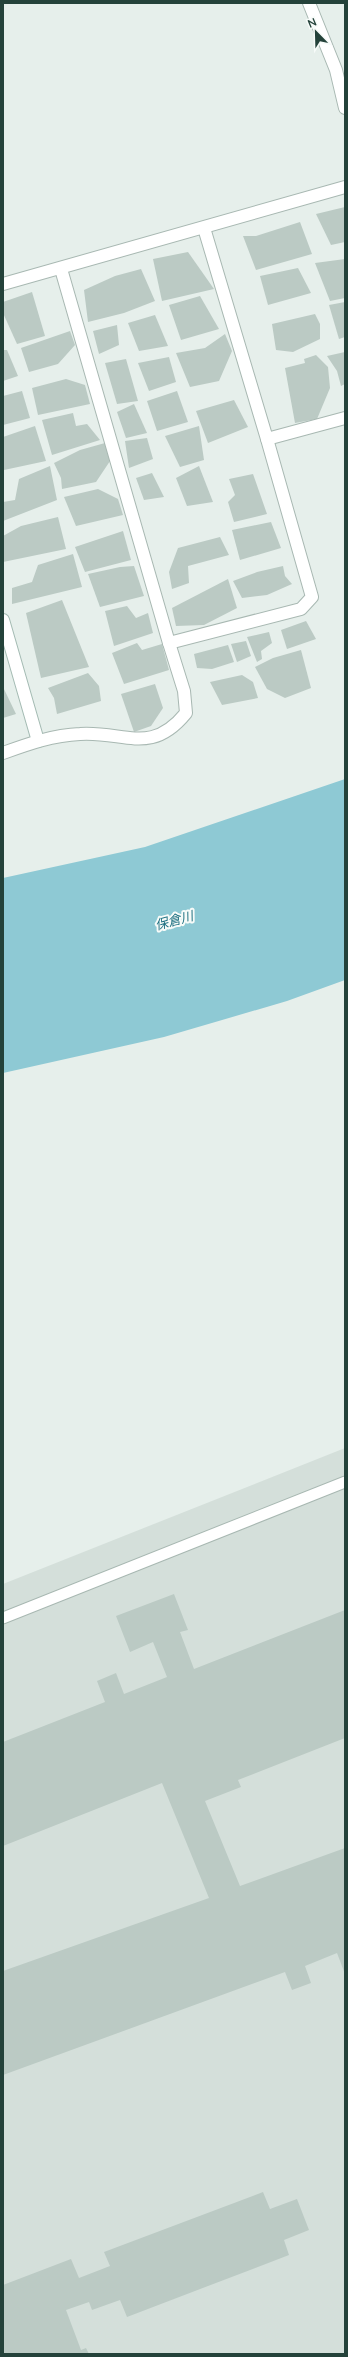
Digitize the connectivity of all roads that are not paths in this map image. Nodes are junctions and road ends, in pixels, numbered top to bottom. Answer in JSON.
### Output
{"nodes":[{"id":1,"x":309,"y":3,"type":"edge"},
{"id":2,"x":345,"y":108,"type":"edge"},
{"id":3,"x":345,"y":187,"type":"edge"},
{"id":4,"x":204,"y":228,"type":"junction"},
{"id":5,"x":61,"y":269,"type":"junction"},
{"id":6,"x":3,"y":284,"type":"edge"},
{"id":7,"x":345,"y":418,"type":"edge"},
{"id":8,"x":267,"y":439,"type":"junction"},
{"id":9,"x":3,"y":620,"type":"edge"},
{"id":10,"x":169,"y":643,"type":"junction"},
{"id":11,"x":38,"y":741,"type":"junction"},
{"id":12,"x":3,"y":753,"type":"edge"},
{"id":13,"x":345,"y":1482,"type":"edge"},
{"id":14,"x":3,"y":1618,"type":"edge"}],
"edges":[{"from":1,"to":2,"type":"street"},
{"from":3,"to":4,"type":"street"},
{"from":4,"to":5,"type":"street"},
{"from":4,"to":8,"type":"street"},
{"from":5,"to":6,"type":"street"},
{"from":5,"to":10,"type":"street"},
{"from":7,"to":8,"type":"street"},
{"from":8,"to":10,"type":"street"},
{"from":9,"to":11,"type":"street"},
{"from":10,"to":11,"type":"street"},
{"from":11,"to":12,"type":"street"},
{"from":13,"to":14,"type":"lane"}]}
